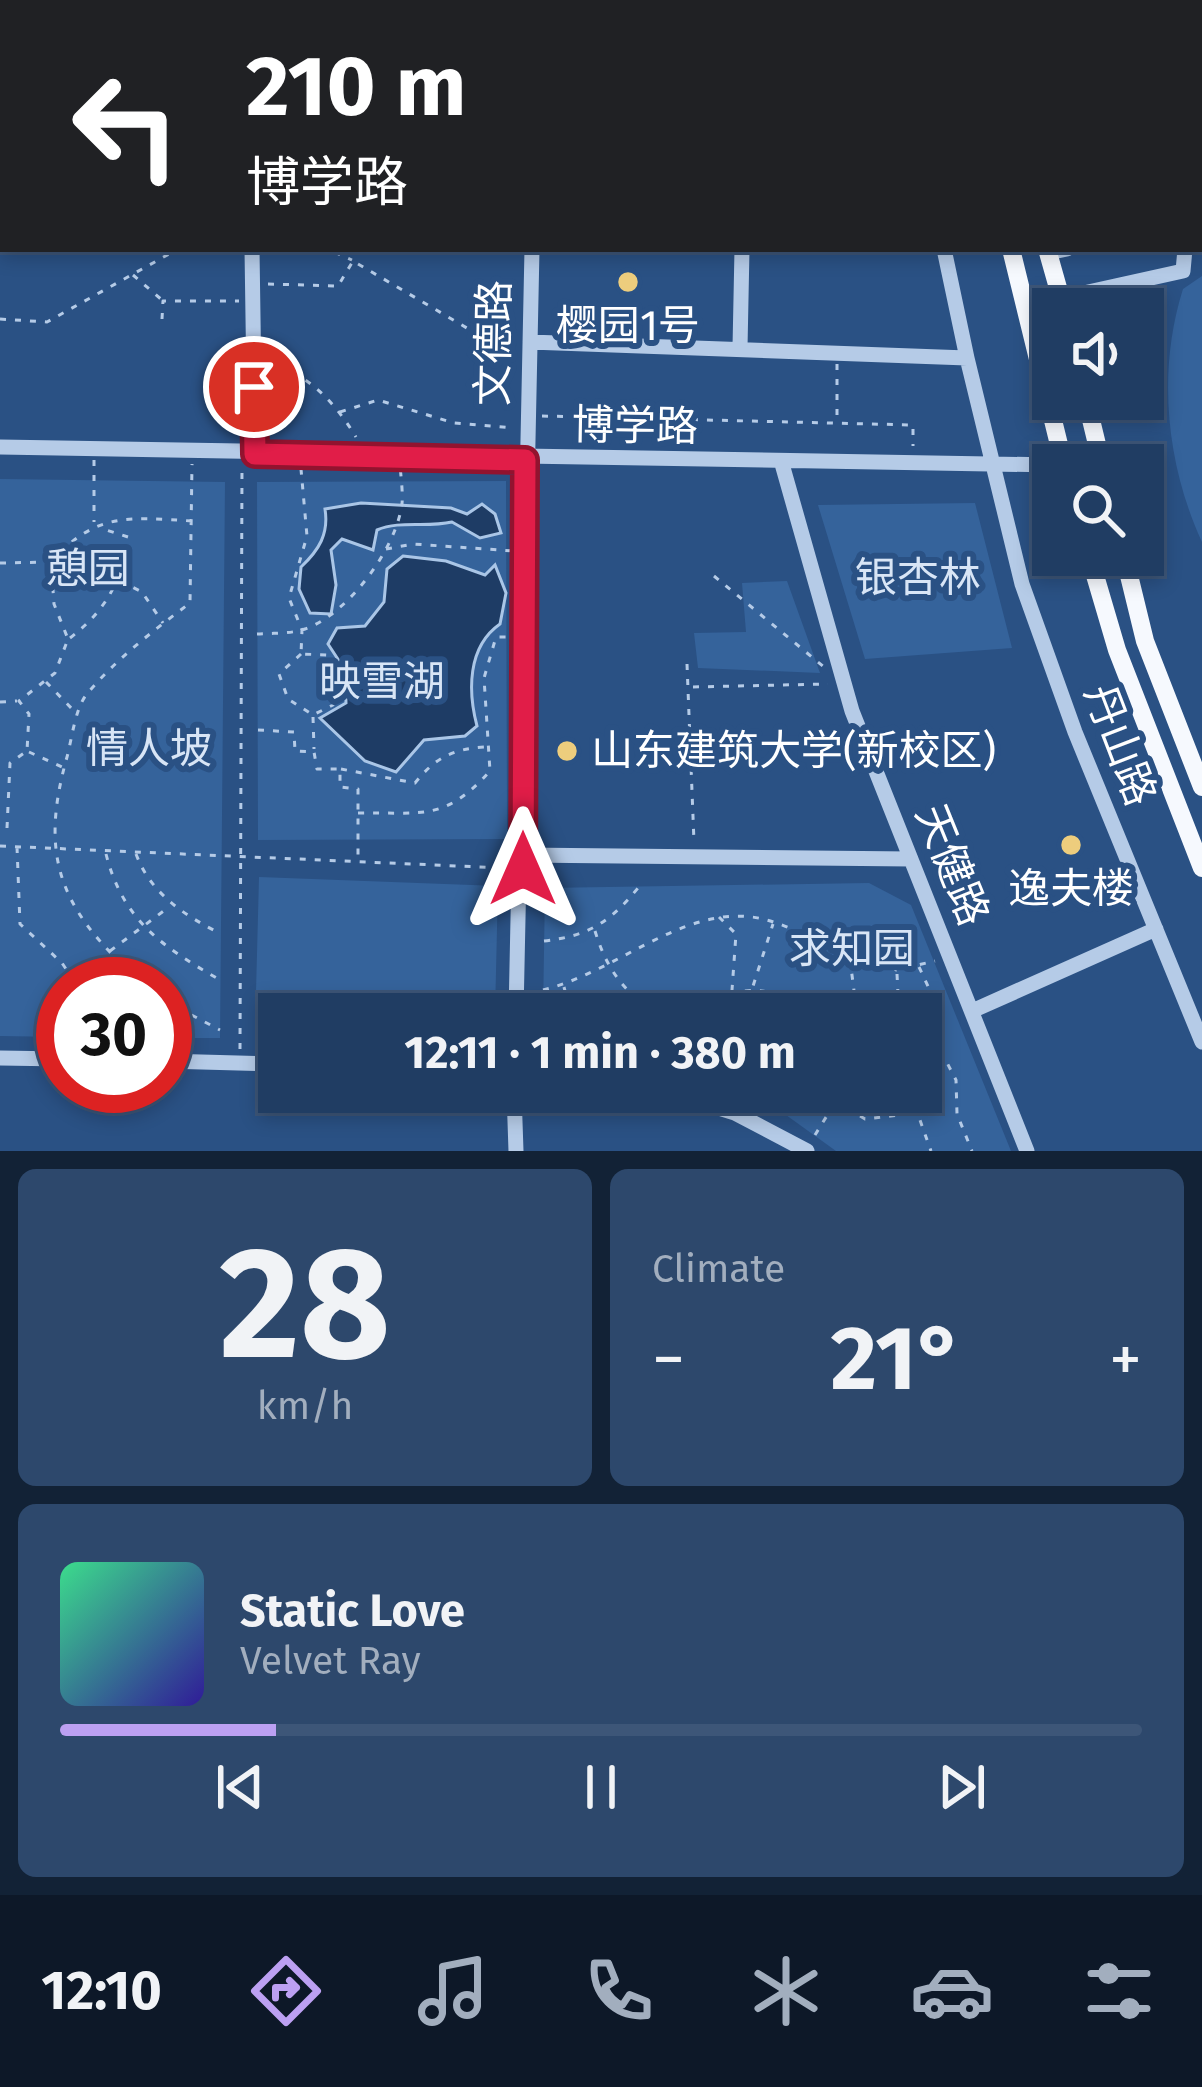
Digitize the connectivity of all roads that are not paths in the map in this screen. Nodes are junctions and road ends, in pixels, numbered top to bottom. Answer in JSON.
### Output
{"nodes":[{"id":1,"x":253,"y":252,"type":"edge"},
{"id":2,"x":532,"y":252,"type":"edge"},
{"id":3,"x":742,"y":252,"type":"edge"},
{"id":4,"x":945,"y":252,"type":"edge"},
{"id":5,"x":1012,"y":252,"type":"edge"},
{"id":6,"x":1054,"y":252,"type":"edge"},
{"id":7,"x":1185,"y":252,"type":"edge"},
{"id":8,"x":1060,"y":288,"type":"edge"},
{"id":9,"x":1121,"y":288,"type":"edge"},
{"id":10,"x":530,"y":342,"type":"junction"},
{"id":11,"x":740,"y":348,"type":"junction"},
{"id":12,"x":968,"y":358,"type":"junction"},
{"id":13,"x":1059,"y":444,"type":"edge"},
{"id":14,"x":0,"y":447,"type":"edge"},
{"id":15,"x":249,"y":453,"type":"junction"},
{"id":16,"x":525,"y":460,"type":"junction"},
{"id":17,"x":782,"y":464,"type":"junction"},
{"id":18,"x":1032,"y":465,"type":"edge"},
{"id":19,"x":993,"y":466,"type":"junction"},
{"id":20,"x":1095,"y":576,"type":"edge"},
{"id":21,"x":1129,"y":576,"type":"edge"},
{"id":22,"x":1202,"y":787,"type":"edge"},
{"id":23,"x":911,"y":859,"type":"junction"},
{"id":24,"x":523,"y":862,"type":"junction"},
{"id":25,"x":1202,"y":868,"type":"edge"},
{"id":26,"x":1156,"y":929,"type":"junction"},
{"id":27,"x":517,"y":993,"type":"edge"},
{"id":28,"x":972,"y":1011,"type":"junction"},
{"id":29,"x":1202,"y":1042,"type":"edge"},
{"id":30,"x":0,"y":1058,"type":"edge"},
{"id":31,"x":36,"y":1059,"type":"edge"},
{"id":32,"x":192,"y":1062,"type":"edge"},
{"id":33,"x":258,"y":1063,"type":"edge"},
{"id":34,"x":515,"y":1113,"type":"edge"},
{"id":35,"x":735,"y":1113,"type":"edge"},
{"id":36,"x":811,"y":1143,"type":"edge"},
{"id":37,"x":516,"y":1151,"type":"edge"},
{"id":38,"x":1027,"y":1151,"type":"edge"}],
"edges":[{"from":1,"to":15,"type":"street"},
{"from":2,"to":10,"type":"street","name":"文德路"},
{"from":3,"to":11,"type":"street"},
{"from":4,"to":12,"type":"street","name":"丹山路"},
{"from":5,"to":13,"type":"main road"},
{"from":6,"to":8,"type":"main road"},
{"from":7,"to":9,"type":"street"},
{"from":10,"to":11,"type":"street"},
{"from":10,"to":16,"type":"street","name":"文德路"},
{"from":11,"to":12,"type":"street"},
{"from":12,"to":19,"type":"street","name":"丹山路"},
{"from":14,"to":15,"type":"street","name":"博学路"},
{"from":15,"to":16,"type":"street","name":"博学路"},
{"from":16,"to":17,"type":"street","name":"博学路"},
{"from":16,"to":24,"type":"street","name":"文德路"},
{"from":17,"to":19,"type":"street","name":"博学路"},
{"from":17,"to":23,"type":"street","name":"天健路"},
{"from":18,"to":19,"type":"street","name":"博学路"},
{"from":19,"to":26,"type":"street","name":"丹山路"},
{"from":20,"to":25,"type":"main road"},
{"from":21,"to":22,"type":"main road"},
{"from":23,"to":24,"type":"street"},
{"from":23,"to":28,"type":"street","name":"天健路"},
{"from":24,"to":27,"type":"street","name":"文德路"},
{"from":26,"to":28,"type":"street"},
{"from":26,"to":29,"type":"street","name":"丹山路"},
{"from":28,"to":38,"type":"street","name":"天健路"},
{"from":30,"to":31,"type":"street"},
{"from":32,"to":33,"type":"street"},
{"from":34,"to":37,"type":"street"},
{"from":35,"to":36,"type":"street"}]}
